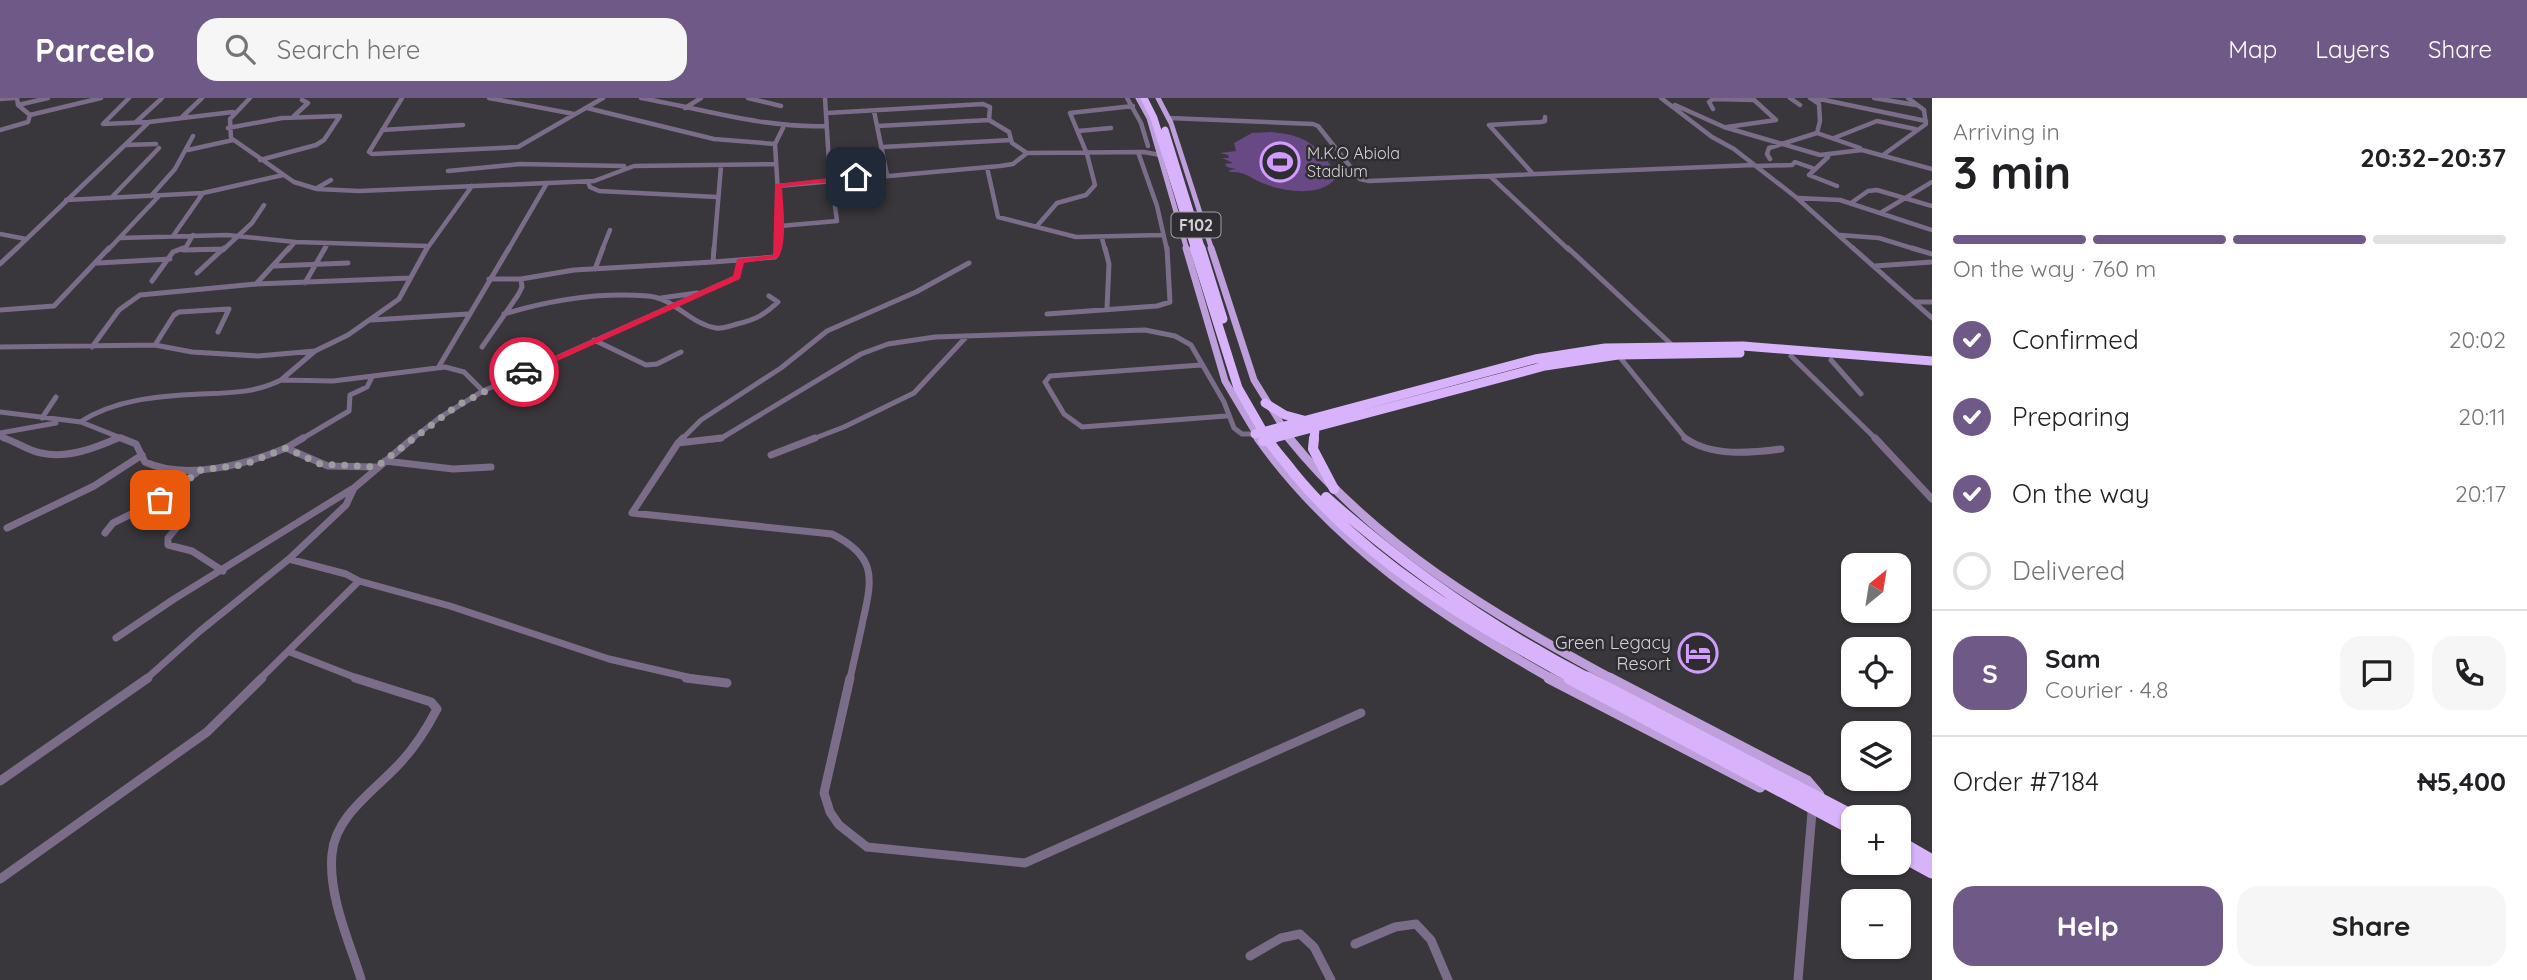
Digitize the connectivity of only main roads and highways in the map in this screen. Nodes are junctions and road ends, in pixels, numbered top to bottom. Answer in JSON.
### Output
{"nodes":[{"id":1,"x":1138,"y":98,"type":"edge"},
{"id":2,"x":1144,"y":98,"type":"edge"},
{"id":3,"x":1151,"y":98,"type":"edge"},
{"id":4,"x":1158,"y":98,"type":"edge"},
{"id":5,"x":1193,"y":230,"type":"junction"},
{"id":6,"x":1593,"y":350,"type":"junction"},
{"id":7,"x":1602,"y":357,"type":"junction"},
{"id":8,"x":1932,"y":361,"type":"edge"},
{"id":9,"x":1932,"y":368,"type":"edge"},
{"id":10,"x":1265,"y":403,"type":"junction"},
{"id":11,"x":1312,"y":425,"type":"junction"},
{"id":12,"x":1284,"y":432,"type":"junction"},
{"id":13,"x":1258,"y":438,"type":"junction"},
{"id":14,"x":1334,"y":489,"type":"junction"},
{"id":15,"x":1354,"y":528,"type":"junction"},
{"id":16,"x":1822,"y":799,"type":"junction"},
{"id":17,"x":1808,"y":803,"type":"junction"},
{"id":18,"x":1841,"y":810,"type":"edge"},
{"id":19,"x":1841,"y":822,"type":"edge"},
{"id":20,"x":1911,"y":849,"type":"edge"},
{"id":21,"x":1911,"y":861,"type":"edge"},
{"id":22,"x":1932,"y":861,"type":"edge"},
{"id":23,"x":1932,"y":872,"type":"edge"}],
"edges":[{"from":1,"to":5,"type":"main road"},
{"from":2,"to":5,"type":"highway","number":"F102"},
{"from":3,"to":5,"type":"highway","number":"F102"},
{"from":4,"to":5,"type":"main road"},
{"from":5,"to":10,"type":"main road"},
{"from":5,"to":13,"type":"main road"},
{"from":5,"to":15,"type":"highway","number":"F102"},
{"from":6,"to":7,"type":"highway"},
{"from":6,"to":8,"type":"highway"},
{"from":6,"to":11,"type":"highway"},
{"from":7,"to":9,"type":"highway"},
{"from":7,"to":11,"type":"highway"},
{"from":10,"to":11,"type":"highway"},
{"from":10,"to":12,"type":"main road"},
{"from":11,"to":12,"type":"highway"},
{"from":11,"to":14,"type":"highway"},
{"from":12,"to":13,"type":"highway"},
{"from":12,"to":14,"type":"main road"},
{"from":13,"to":17,"type":"main road"},
{"from":14,"to":16,"type":"main road"},
{"from":15,"to":16,"type":"highway","number":"F102"},
{"from":15,"to":17,"type":"highway","number":"F102"},
{"from":16,"to":18,"type":"highway","number":"F102"},
{"from":17,"to":19,"type":"highway","number":"F102"},
{"from":20,"to":22,"type":"highway"},
{"from":21,"to":23,"type":"highway"}]}
